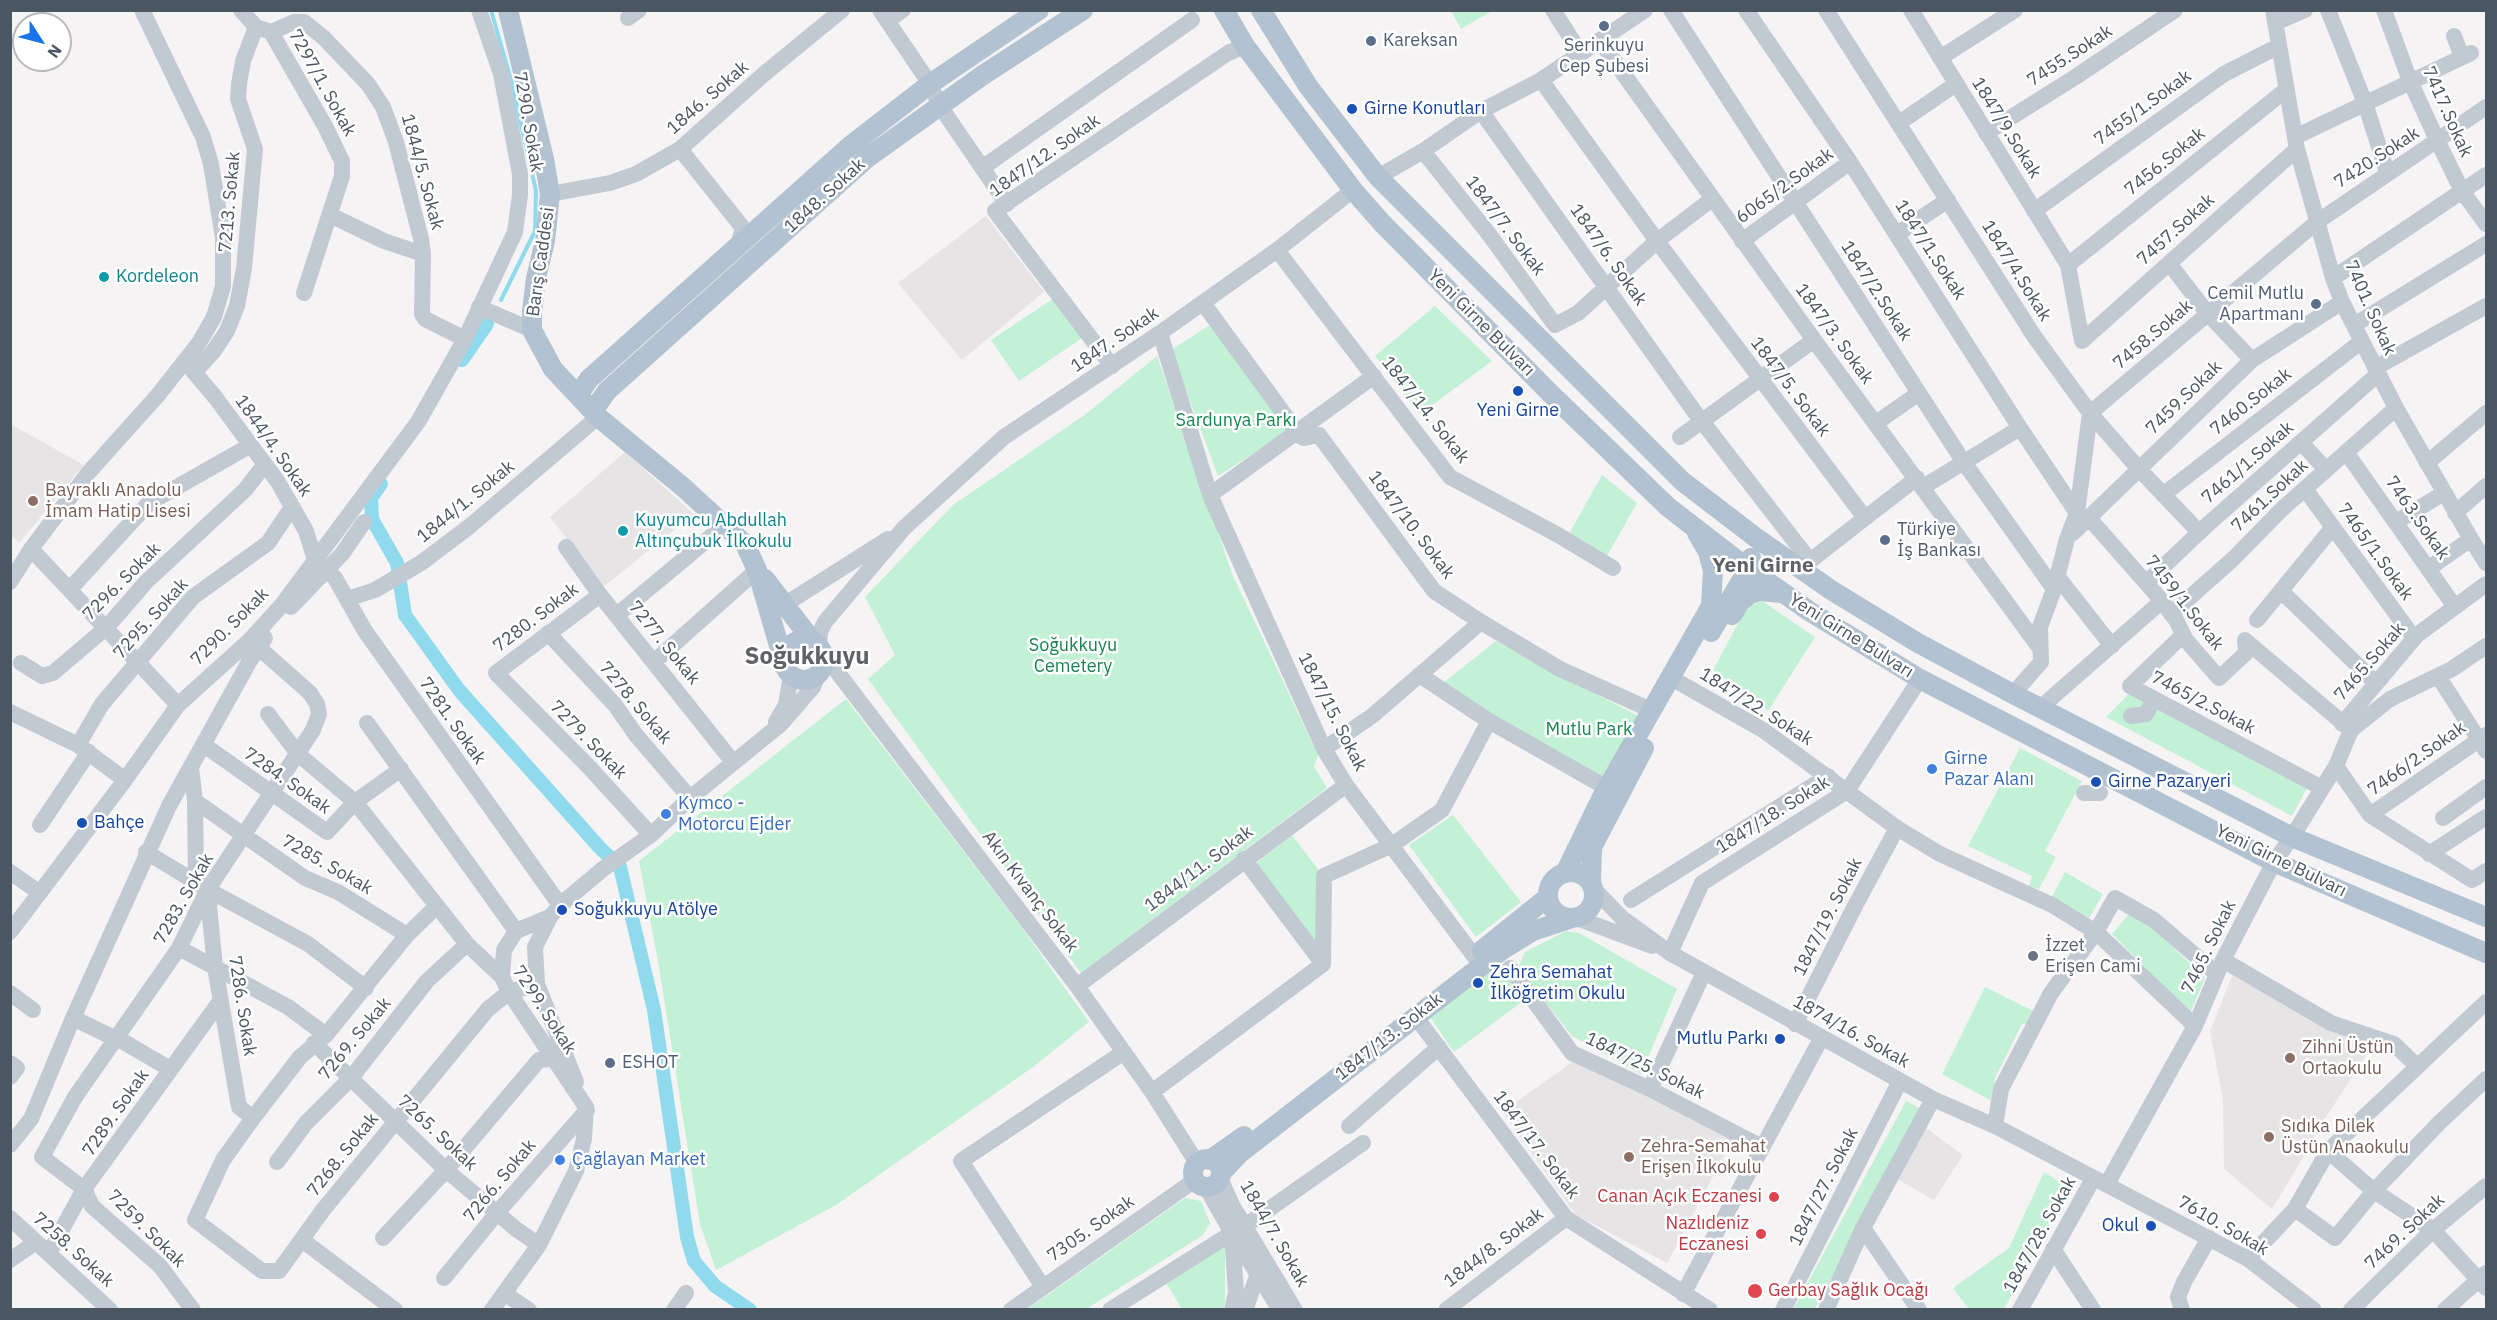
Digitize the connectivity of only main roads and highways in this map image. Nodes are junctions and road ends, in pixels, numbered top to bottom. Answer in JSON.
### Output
{"nodes":[{"id":1,"x":508,"y":10,"type":"edge"},
{"id":2,"x":1039,"y":10,"type":"edge"},
{"id":3,"x":1083,"y":10,"type":"edge"},
{"id":4,"x":1224,"y":10,"type":"edge"},
{"id":5,"x":1262,"y":10,"type":"edge"},
{"id":6,"x":578,"y":395,"type":"junction"},
{"id":7,"x":595,"y":414,"type":"junction"},
{"id":8,"x":1691,"y":523,"type":"junction"},
{"id":9,"x":1755,"y":537,"type":"junction"},
{"id":10,"x":1743,"y":564,"type":"junction"},
{"id":11,"x":1783,"y":593,"type":"junction"},
{"id":12,"x":1711,"y":606,"type":"junction"},
{"id":13,"x":778,"y":611,"type":"junction"},
{"id":14,"x":1704,"y":645,"type":"junction"},
{"id":15,"x":819,"y":653,"type":"junction"},
{"id":16,"x":788,"y":669,"type":"junction"},
{"id":17,"x":1565,"y":873,"type":"junction"},
{"id":18,"x":1592,"y":885,"type":"junction"},
{"id":19,"x":1548,"y":897,"type":"junction"},
{"id":20,"x":2487,"y":917,"type":"edge"},
{"id":21,"x":1573,"y":918,"type":"junction"},
{"id":22,"x":2487,"y":953,"type":"edge"}],
"edges":[{"from":1,"to":6,"type":"main road","name":"Barış Caddesi"},
{"from":2,"to":6,"type":"main road","name":"1848. Sokak"},
{"from":3,"to":7,"type":"main road","name":"1848. Sokak"},
{"from":4,"to":8,"type":"main road","name":"Yeni Girne Bulvarı"},
{"from":5,"to":9,"type":"main road","name":"Yeni Girne Bulvarı"},
{"from":6,"to":7,"type":"main road","name":"Barış Caddesi"},
{"from":7,"to":13,"type":"main road","name":"Barış Caddesi"},
{"from":8,"to":10,"type":"main road","name":"Yeni Girne Bulvarı"},
{"from":8,"to":12,"type":"main road"},
{"from":9,"to":10,"type":"main road"},
{"from":9,"to":20,"type":"main road","name":"Yeni Girne Bulvarı"},
{"from":10,"to":11,"type":"main road","name":"Yeni Girne Bulvarı"},
{"from":10,"to":12,"type":"main road"},
{"from":10,"to":14,"type":"main road"},
{"from":11,"to":14,"type":"main road"},
{"from":11,"to":22,"type":"main road","name":"Yeni Girne Bulvarı"},
{"from":12,"to":17,"type":"main road"},
{"from":13,"to":15,"type":"main road","name":"Barış Caddesi"},
{"from":13,"to":16,"type":"main road"},
{"from":14,"to":18,"type":"main road"},
{"from":15,"to":16,"type":"main road"},
{"from":15,"to":16,"type":"main road"},
{"from":17,"to":18,"type":"main road"},
{"from":17,"to":19,"type":"main road"},
{"from":18,"to":21,"type":"main road"},
{"from":19,"to":21,"type":"main road"},
{"from":19,"to":21,"type":"main road","name":"1847/13. Sokak"}]}
